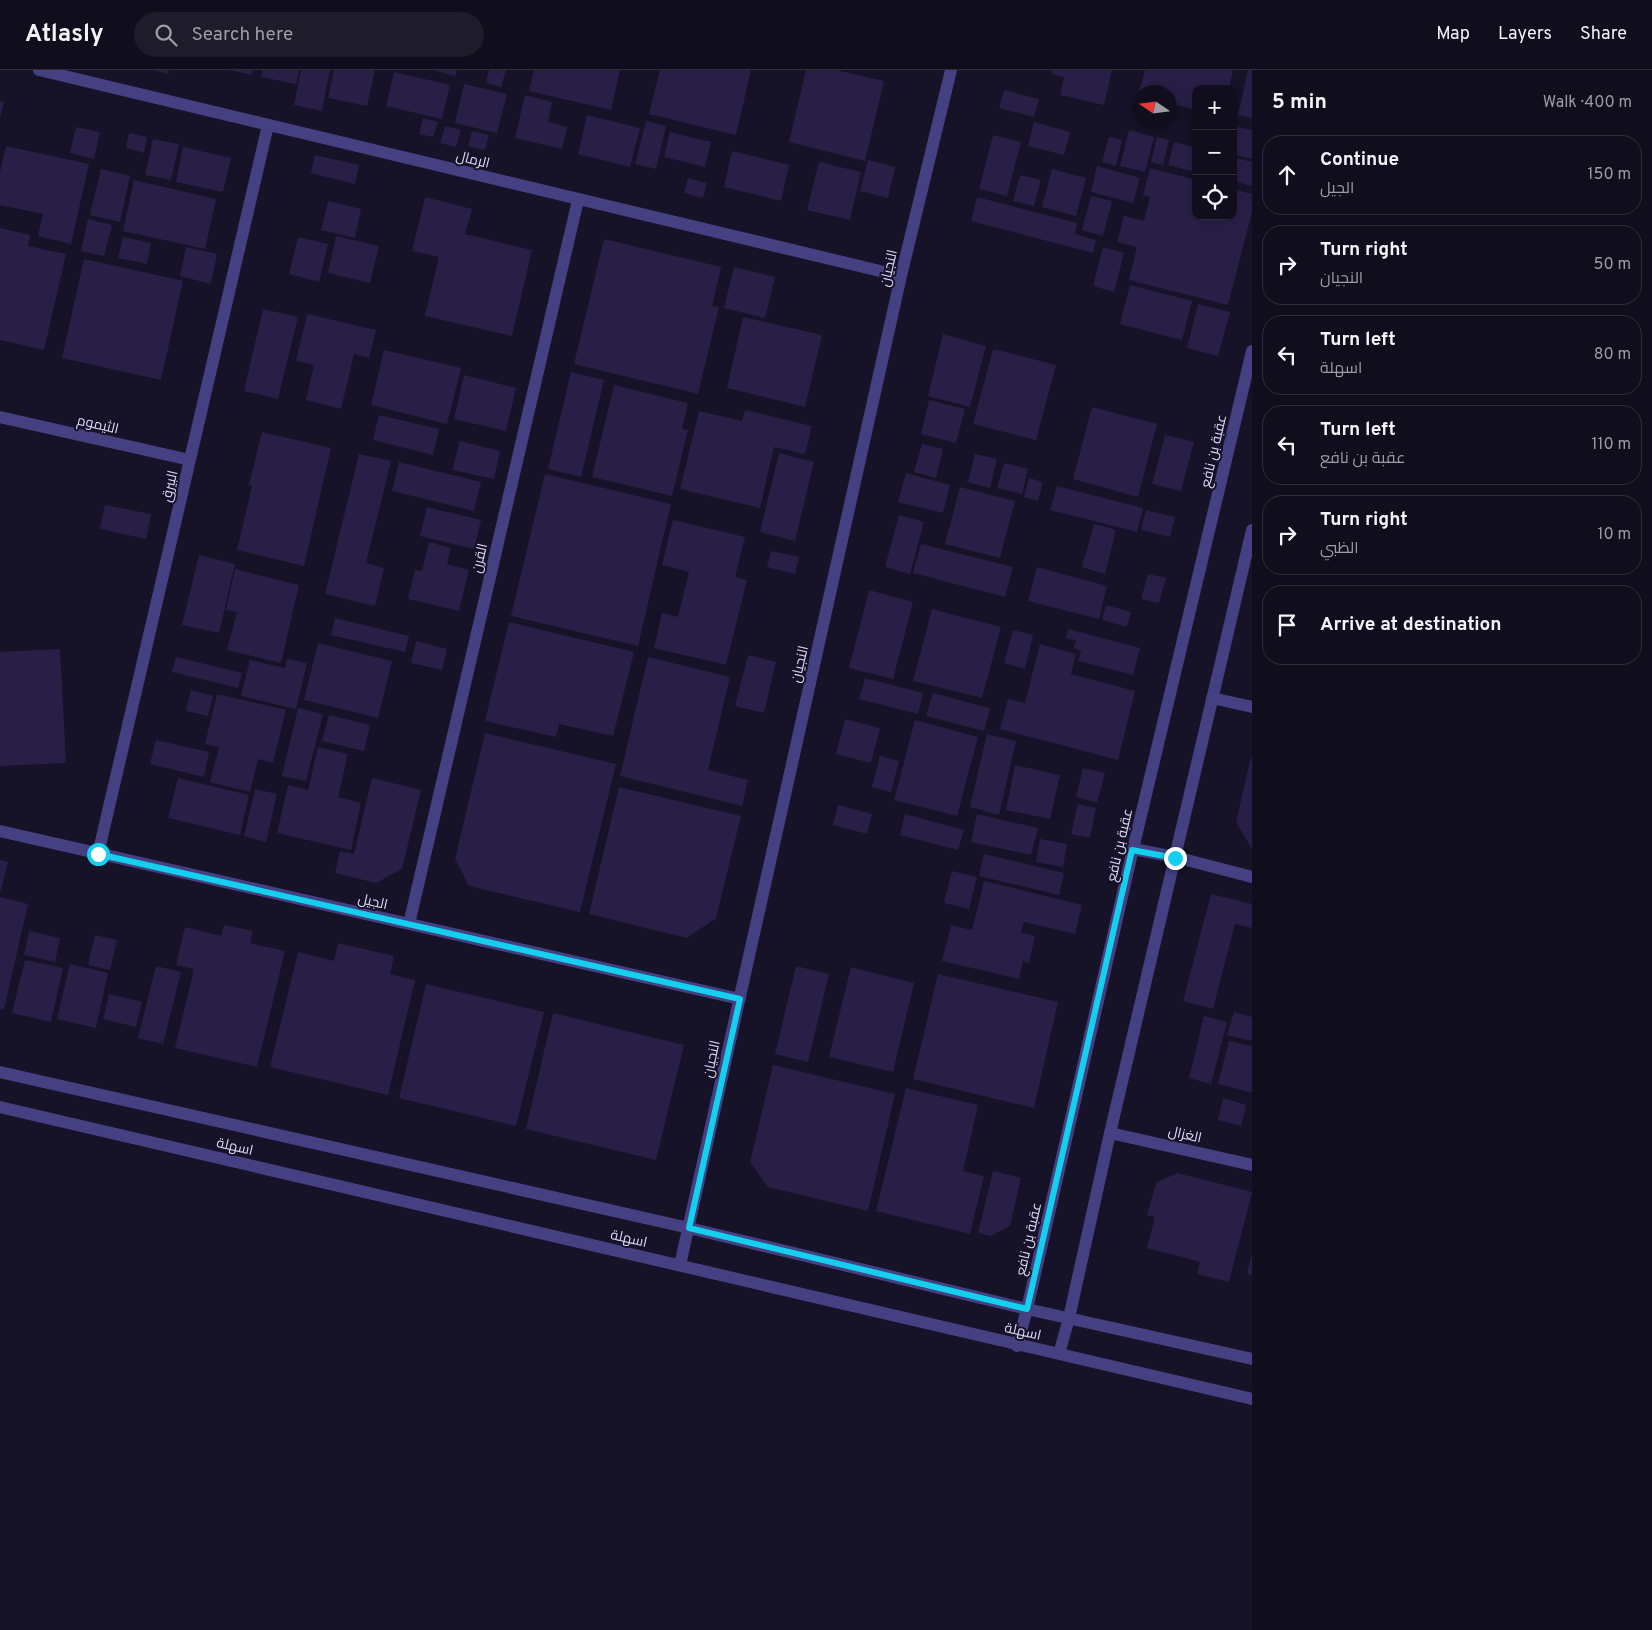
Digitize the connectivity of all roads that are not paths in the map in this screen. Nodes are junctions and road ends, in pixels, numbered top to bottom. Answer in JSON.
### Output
{"nodes":[{"id":1,"x":39,"y":70,"type":"edge"},
{"id":2,"x":951,"y":70,"type":"edge"},
{"id":3,"x":268,"y":125,"type":"junction"},
{"id":4,"x":578,"y":200,"type":"junction"},
{"id":5,"x":901,"y":276,"type":"junction"},
{"id":6,"x":1252,"y":351,"type":"edge"},
{"id":7,"x":0,"y":416,"type":"edge"},
{"id":8,"x":190,"y":460,"type":"junction"},
{"id":9,"x":1252,"y":530,"type":"edge"},
{"id":10,"x":1212,"y":698,"type":"junction"},
{"id":11,"x":1252,"y":707,"type":"edge"},
{"id":12,"x":0,"y":831,"type":"edge"},
{"id":13,"x":1132,"y":850,"type":"junction"},
{"id":14,"x":98,"y":854,"type":"junction"},
{"id":15,"x":1175,"y":858,"type":"junction"},
{"id":16,"x":1252,"y":877,"type":"edge"},
{"id":17,"x":409,"y":924,"type":"junction"},
{"id":18,"x":740,"y":999,"type":"junction"},
{"id":19,"x":0,"y":1072,"type":"edge"},
{"id":20,"x":0,"y":1107,"type":"edge"},
{"id":21,"x":1110,"y":1133,"type":"junction"},
{"id":22,"x":1252,"y":1165,"type":"edge"},
{"id":23,"x":689,"y":1228,"type":"junction"},
{"id":24,"x":680,"y":1265,"type":"junction"},
{"id":25,"x":1027,"y":1309,"type":"junction"},
{"id":26,"x":1069,"y":1318,"type":"junction"},
{"id":27,"x":1017,"y":1346,"type":"junction"},
{"id":28,"x":1059,"y":1354,"type":"junction"},
{"id":29,"x":1252,"y":1359,"type":"edge"},
{"id":30,"x":1252,"y":1399,"type":"edge"}],
"edges":[{"from":1,"to":3,"type":"street","name":"الرمال"},
{"from":2,"to":5,"type":"street","name":"النجيان"},
{"from":3,"to":4,"type":"street","name":"الرمال"},
{"from":3,"to":8,"type":"street","name":"البيرق"},
{"from":4,"to":5,"type":"street","name":"الرمال"},
{"from":4,"to":17,"type":"street","name":"القرن"},
{"from":5,"to":18,"type":"street","name":"النجيان"},
{"from":6,"to":13,"type":"street","name":"عقبة بن نافع"},
{"from":7,"to":8,"type":"street","name":"الثيموم"},
{"from":8,"to":14,"type":"street","name":"البيرق"},
{"from":9,"to":10,"type":"street"},
{"from":10,"to":11,"type":"street"},
{"from":10,"to":15,"type":"street"},
{"from":12,"to":14,"type":"street","name":"الجيل"},
{"from":13,"to":15,"type":"street"},
{"from":13,"to":25,"type":"street","name":"عقبة بن نافع"},
{"from":14,"to":17,"type":"street","name":"الجيل"},
{"from":15,"to":16,"type":"street"},
{"from":15,"to":21,"type":"street"},
{"from":17,"to":18,"type":"street","name":"الجيل"},
{"from":18,"to":23,"type":"street","name":"النجيان"},
{"from":19,"to":23,"type":"street","name":"اسهلة"},
{"from":20,"to":24,"type":"street","name":"اسهلة"},
{"from":21,"to":22,"type":"street","name":"الغزال"},
{"from":21,"to":26,"type":"street"},
{"from":23,"to":24,"type":"street","name":"النجيان"},
{"from":23,"to":25,"type":"street","name":"اسهلة"},
{"from":24,"to":27,"type":"street","name":"اسهلة"},
{"from":25,"to":26,"type":"street","name":"اسهلة"},
{"from":25,"to":27,"type":"street","name":"عقبة بن نافع"},
{"from":26,"to":28,"type":"street"},
{"from":26,"to":29,"type":"street","name":"اسهلة"},
{"from":27,"to":28,"type":"street","name":"اسهلة"},
{"from":28,"to":30,"type":"street","name":"اسهلة"}]}
